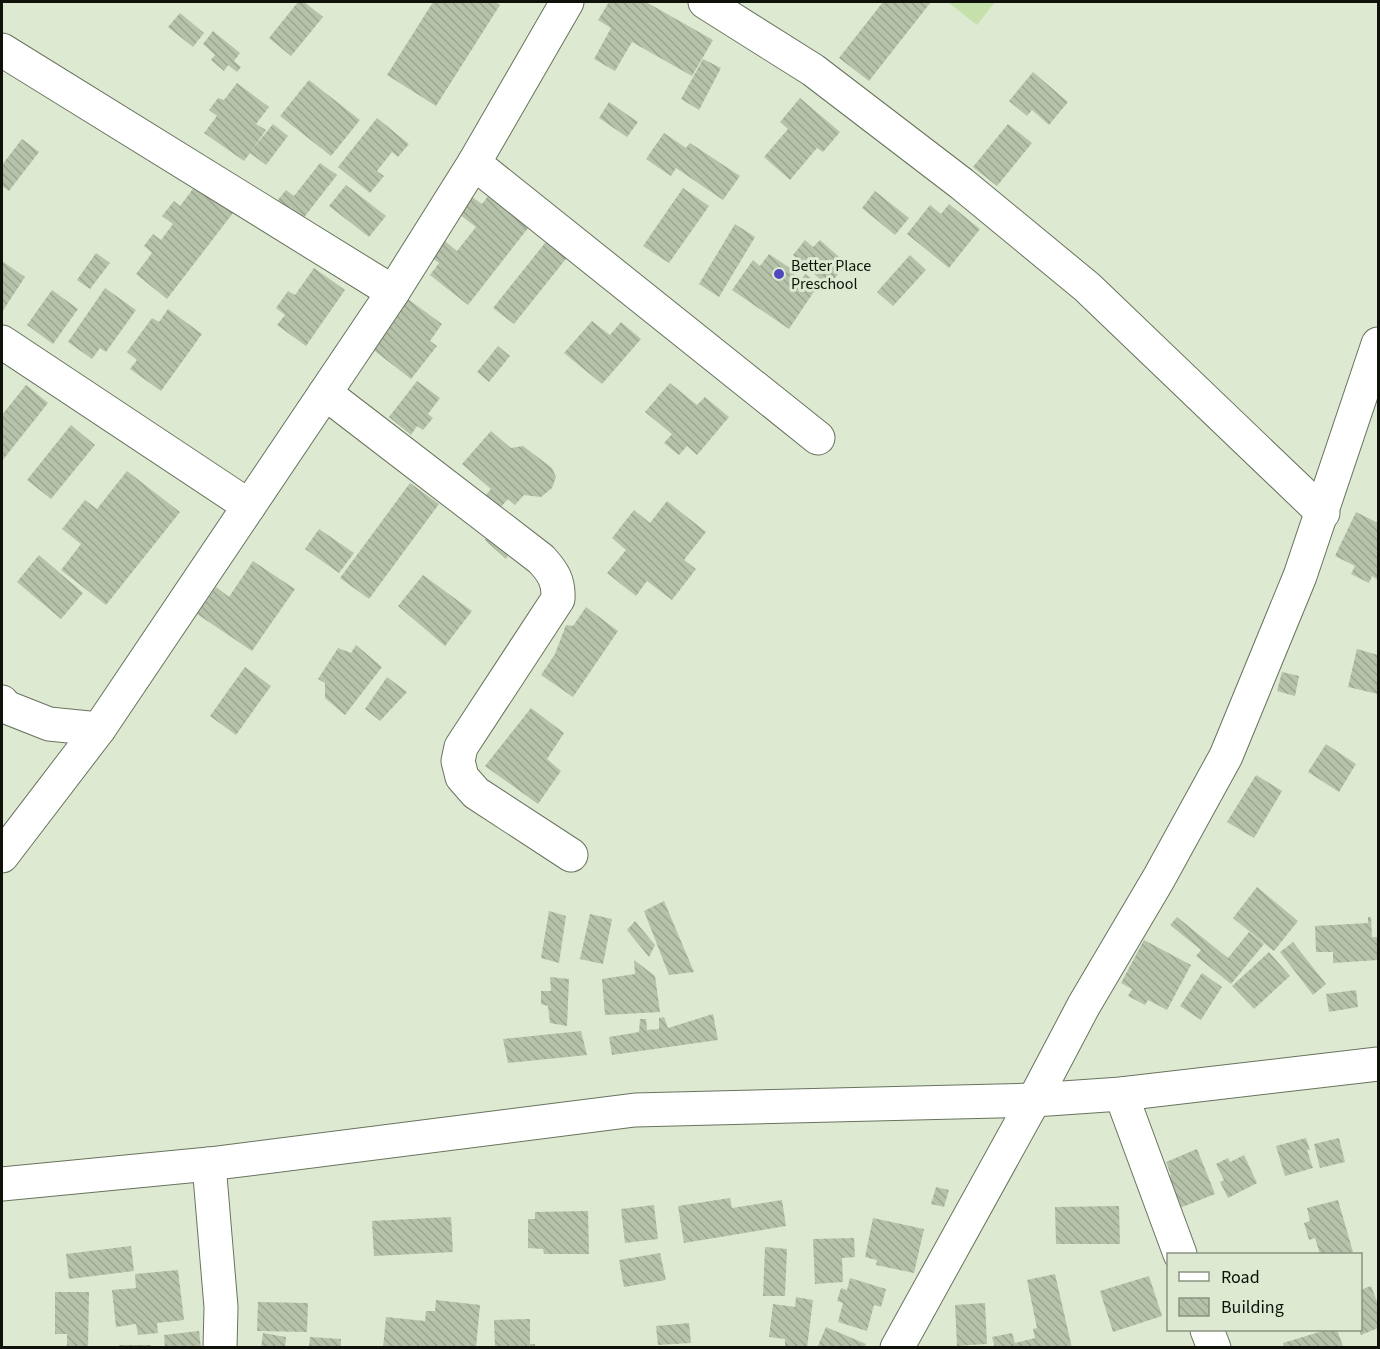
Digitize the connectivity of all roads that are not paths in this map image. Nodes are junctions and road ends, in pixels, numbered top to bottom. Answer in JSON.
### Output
{"nodes":[{"id":1,"x":567,"y":2,"type":"edge"},
{"id":2,"x":705,"y":2,"type":"edge"},
{"id":3,"x":2,"y":50,"type":"edge"},
{"id":4,"x":474,"y":163,"type":"junction"},
{"id":5,"x":393,"y":292,"type":"junction"},
{"id":6,"x":2,"y":342,"type":"edge"},
{"id":7,"x":1378,"y":344,"type":"edge"},
{"id":8,"x":325,"y":393,"type":"junction"},
{"id":9,"x":818,"y":438,"type":"dead end"},
{"id":10,"x":249,"y":506,"type":"junction"},
{"id":11,"x":1323,"y":513,"type":"junction"},
{"id":12,"x":2,"y":702,"type":"edge"},
{"id":13,"x":99,"y":729,"type":"junction"},
{"id":14,"x":571,"y":855,"type":"dead end"},
{"id":15,"x":2,"y":856,"type":"edge"},
{"id":16,"x":1378,"y":1064,"type":"edge"},
{"id":17,"x":1121,"y":1094,"type":"junction"},
{"id":18,"x":1034,"y":1100,"type":"junction"},
{"id":19,"x":209,"y":1164,"type":"junction"},
{"id":20,"x":2,"y":1184,"type":"edge"},
{"id":21,"x":1180,"y":1253,"type":"edge"},
{"id":22,"x":1208,"y":1331,"type":"edge"},
{"id":23,"x":220,"y":1347,"type":"edge"},
{"id":24,"x":897,"y":1347,"type":"edge"},
{"id":25,"x":1214,"y":1347,"type":"edge"}],
"edges":[{"from":1,"to":4,"type":"street"},
{"from":2,"to":11,"type":"street"},
{"from":3,"to":5,"type":"street"},
{"from":4,"to":5,"type":"street"},
{"from":4,"to":9,"type":"street"},
{"from":5,"to":8,"type":"street"},
{"from":6,"to":10,"type":"street"},
{"from":7,"to":11,"type":"street"},
{"from":8,"to":10,"type":"street"},
{"from":8,"to":14,"type":"street"},
{"from":10,"to":13,"type":"street"},
{"from":11,"to":18,"type":"street"},
{"from":12,"to":13,"type":"street"},
{"from":13,"to":15,"type":"street"},
{"from":16,"to":17,"type":"street"},
{"from":17,"to":18,"type":"street"},
{"from":17,"to":21,"type":"street"},
{"from":18,"to":19,"type":"street"},
{"from":18,"to":24,"type":"street"},
{"from":19,"to":20,"type":"street"},
{"from":19,"to":23,"type":"street"},
{"from":22,"to":25,"type":"street"}]}
